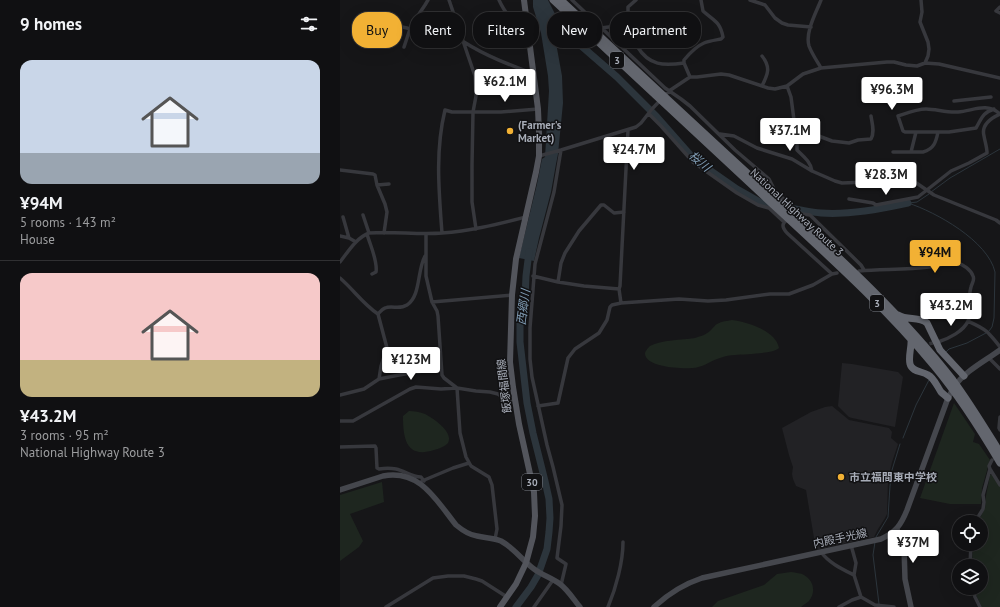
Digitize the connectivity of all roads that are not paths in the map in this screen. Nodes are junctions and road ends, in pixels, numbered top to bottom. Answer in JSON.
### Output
{"nodes":[{"id":1,"x":428,"y":0,"type":"edge"},
{"id":2,"x":450,"y":0,"type":"edge"},
{"id":3,"x":499,"y":0,"type":"edge"},
{"id":4,"x":524,"y":0,"type":"edge"},
{"id":5,"x":562,"y":0,"type":"edge"},
{"id":6,"x":572,"y":0,"type":"edge"},
{"id":7,"x":636,"y":0,"type":"edge"},
{"id":8,"x":701,"y":0,"type":"edge"},
{"id":9,"x":750,"y":0,"type":"edge"},
{"id":10,"x":821,"y":0,"type":"edge"},
{"id":11,"x":921,"y":0,"type":"edge"},
{"id":12,"x":552,"y":1,"type":"edge"},
{"id":13,"x":1000,"y":7,"type":"edge"},
{"id":14,"x":420,"y":12,"type":"edge"},
{"id":15,"x":454,"y":12,"type":"edge"},
{"id":16,"x":505,"y":12,"type":"edge"},
{"id":17,"x":526,"y":12,"type":"edge"},
{"id":18,"x":584,"y":12,"type":"edge"},
{"id":19,"x":628,"y":12,"type":"edge"},
{"id":20,"x":1000,"y":13,"type":"edge"},
{"id":21,"x":810,"y":26,"type":"junction"},
{"id":22,"x":402,"y":27,"type":"edge"},
{"id":23,"x":410,"y":28,"type":"joint"},
{"id":24,"x":602,"y":29,"type":"edge"},
{"id":25,"x":465,"y":43,"type":"edge"},
{"id":26,"x":465,"y":45,"type":"edge"},
{"id":27,"x":404,"y":47,"type":"dead end"},
{"id":28,"x":531,"y":48,"type":"edge"},
{"id":29,"x":639,"y":48,"type":"edge"},
{"id":30,"x":762,"y":56,"type":"dead end"},
{"id":31,"x":684,"y":63,"type":"junction"},
{"id":32,"x":925,"y":63,"type":"junction"},
{"id":33,"x":821,"y":68,"type":"junction"},
{"id":34,"x":534,"y":74,"type":"junction"},
{"id":35,"x":690,"y":77,"type":"junction"},
{"id":36,"x":1000,"y":78,"type":"edge"},
{"id":37,"x":762,"y":86,"type":"junction"},
{"id":38,"x":787,"y":86,"type":"junction"},
{"id":39,"x":669,"y":91,"type":"junction"},
{"id":40,"x":991,"y":96,"type":"dead end"},
{"id":41,"x":975,"y":98,"type":"junction"},
{"id":42,"x":954,"y":101,"type":"dead end"},
{"id":43,"x":673,"y":108,"type":"junction"},
{"id":44,"x":538,"y":109,"type":"junction"},
{"id":45,"x":977,"y":109,"type":"junction"},
{"id":46,"x":994,"y":109,"type":"junction"},
{"id":47,"x":473,"y":112,"type":"junction"},
{"id":48,"x":650,"y":112,"type":"junction"},
{"id":49,"x":1000,"y":114,"type":"edge"},
{"id":50,"x":871,"y":116,"type":"dead end"},
{"id":51,"x":800,"y":129,"type":"junction"},
{"id":52,"x":628,"y":130,"type":"junction"},
{"id":53,"x":916,"y":132,"type":"junction"},
{"id":54,"x":938,"y":132,"type":"junction"},
{"id":55,"x":719,"y":134,"type":"junction"},
{"id":56,"x":561,"y":151,"type":"junction"},
{"id":57,"x":893,"y":152,"type":"dead end"},
{"id":58,"x":911,"y":152,"type":"junction"},
{"id":59,"x":541,"y":156,"type":"junction"},
{"id":60,"x":340,"y":170,"type":"edge"},
{"id":61,"x":812,"y":171,"type":"junction"},
{"id":62,"x":389,"y":184,"type":"dead end"},
{"id":63,"x":377,"y":185,"type":"junction"},
{"id":64,"x":926,"y":190,"type":"junction"},
{"id":65,"x":849,"y":199,"type":"dead end"},
{"id":66,"x":624,"y":212,"type":"junction"},
{"id":67,"x":796,"y":213,"type":"junction"},
{"id":68,"x":363,"y":216,"type":"dead end"},
{"id":69,"x":343,"y":217,"type":"dead end"},
{"id":70,"x":526,"y":217,"type":"junction"},
{"id":71,"x":784,"y":222,"type":"junction"},
{"id":72,"x":798,"y":223,"type":"junction"},
{"id":73,"x":1000,"y":223,"type":"edge"},
{"id":74,"x":476,"y":229,"type":"junction"},
{"id":75,"x":384,"y":233,"type":"junction"},
{"id":76,"x":442,"y":233,"type":"junction"},
{"id":77,"x":368,"y":234,"type":"junction"},
{"id":78,"x":426,"y":234,"type":"junction"},
{"id":79,"x":340,"y":236,"type":"edge"},
{"id":80,"x":349,"y":238,"type":"junction"},
{"id":81,"x":356,"y":242,"type":"junction"},
{"id":82,"x":426,"y":254,"type":"junction"},
{"id":83,"x":340,"y":262,"type":"edge"},
{"id":84,"x":864,"y":270,"type":"junction"},
{"id":85,"x":858,"y":271,"type":"dead end"},
{"id":86,"x":838,"y":273,"type":"dead end"},
{"id":87,"x":372,"y":274,"type":"dead end"},
{"id":88,"x":832,"y":274,"type":"junction"},
{"id":89,"x":534,"y":276,"type":"junction"},
{"id":90,"x":340,"y":278,"type":"edge"},
{"id":91,"x":558,"y":282,"type":"junction"},
{"id":92,"x":619,"y":289,"type":"junction"},
{"id":93,"x":512,"y":295,"type":"junction"},
{"id":94,"x":432,"y":302,"type":"junction"},
{"id":95,"x":620,"y":303,"type":"junction"},
{"id":96,"x":895,"y":312,"type":"junction"},
{"id":97,"x":378,"y":314,"type":"junction"},
{"id":98,"x":919,"y":319,"type":"junction"},
{"id":99,"x":968,"y":321,"type":"junction"},
{"id":100,"x":912,"y":336,"type":"junction"},
{"id":101,"x":938,"y":342,"type":"tunnel mouth"},
{"id":102,"x":1000,"y":349,"type":"edge"},
{"id":103,"x":927,"y":358,"type":"junction"},
{"id":104,"x":989,"y":358,"type":"junction"},
{"id":105,"x":441,"y":368,"type":"junction"},
{"id":106,"x":1000,"y":369,"type":"edge"},
{"id":107,"x":923,"y":372,"type":"junction"},
{"id":108,"x":964,"y":376,"type":"junction"},
{"id":109,"x":379,"y":379,"type":"junction"},
{"id":110,"x":954,"y":387,"type":"junction"},
{"id":111,"x":457,"y":388,"type":"junction"},
{"id":112,"x":340,"y":395,"type":"edge"},
{"id":113,"x":948,"y":398,"type":"junction"},
{"id":114,"x":515,"y":402,"type":"junction"},
{"id":115,"x":538,"y":406,"type":"junction"},
{"id":116,"x":1000,"y":417,"type":"edge"},
{"id":117,"x":340,"y":421,"type":"edge"},
{"id":118,"x":1000,"y":430,"type":"edge"},
{"id":119,"x":340,"y":447,"type":"edge"},
{"id":120,"x":1000,"y":452,"type":"edge"},
{"id":121,"x":992,"y":460,"type":"dead end"},
{"id":122,"x":469,"y":463,"type":"junction"},
{"id":123,"x":1000,"y":463,"type":"edge"},
{"id":124,"x":990,"y":469,"type":"junction"},
{"id":125,"x":422,"y":482,"type":"junction"},
{"id":126,"x":1000,"y":485,"type":"edge"},
{"id":127,"x":340,"y":490,"type":"edge"},
{"id":128,"x":979,"y":515,"type":"edge"},
{"id":129,"x":897,"y":530,"type":"junction"},
{"id":130,"x":494,"y":539,"type":"junction"},
{"id":131,"x":623,"y":542,"type":"dead end"},
{"id":132,"x":851,"y":545,"type":"junction"},
{"id":133,"x":821,"y":552,"type":"junction"},
{"id":134,"x":526,"y":563,"type":"junction"},
{"id":135,"x":854,"y":575,"type":"junction"},
{"id":136,"x":551,"y":579,"type":"junction"},
{"id":137,"x":561,"y":585,"type":"junction"},
{"id":138,"x":974,"y":595,"type":"edge"},
{"id":139,"x":507,"y":597,"type":"junction"},
{"id":140,"x":861,"y":597,"type":"junction"},
{"id":141,"x":876,"y":606,"type":"edge"},
{"id":142,"x":386,"y":607,"type":"edge"},
{"id":143,"x":500,"y":607,"type":"edge"},
{"id":144,"x":534,"y":607,"type":"edge"},
{"id":145,"x":580,"y":607,"type":"edge"},
{"id":146,"x":608,"y":607,"type":"edge"},
{"id":147,"x":654,"y":607,"type":"edge"},
{"id":148,"x":839,"y":607,"type":"edge"},
{"id":149,"x":894,"y":607,"type":"edge"},
{"id":150,"x":911,"y":607,"type":"edge"},
{"id":151,"x":980,"y":607,"type":"edge"}],
"edges":[{"from":1,"to":14,"type":"street"},
{"from":2,"to":15,"type":"street"},
{"from":3,"to":16,"type":"street"},
{"from":4,"to":17,"type":"main road","number":"30"},
{"from":5,"to":43,"type":"highway","name":"National Highway Route 3","number":"3"},
{"from":6,"to":18,"type":"street"},
{"from":7,"to":19,"type":"street"},
{"from":8,"to":31,"type":"street"},
{"from":9,"to":21,"type":"street"},
{"from":10,"to":21,"type":"street"},
{"from":11,"to":32,"type":"street"},
{"from":12,"to":43,"type":"highway","name":"National Highway Route 3","number":"3"},
{"from":13,"to":20,"type":"street"},
{"from":21,"to":33,"type":"street"},
{"from":22,"to":23,"type":"street"},
{"from":23,"to":27,"type":"street"},
{"from":24,"to":39,"type":"street"},
{"from":25,"to":34,"type":"street"},
{"from":26,"to":47,"type":"street"},
{"from":28,"to":34,"type":"main road","number":"30"},
{"from":29,"to":31,"type":"street"},
{"from":30,"to":37,"type":"street"},
{"from":31,"to":35,"type":"street"},
{"from":32,"to":33,"type":"street"},
{"from":32,"to":36,"type":"street"},
{"from":33,"to":38,"type":"street"},
{"from":34,"to":44,"type":"main road","number":"30"},
{"from":35,"to":37,"type":"street"},
{"from":35,"to":39,"type":"street"},
{"from":37,"to":38,"type":"street"},
{"from":38,"to":51,"type":"street"},
{"from":39,"to":48,"type":"street"},
{"from":39,"to":55,"type":"street"},
{"from":40,"to":41,"type":"street"},
{"from":41,"to":42,"type":"street"},
{"from":41,"to":45,"type":"street"},
{"from":43,"to":72,"type":"highway","name":"National Highway Route 3","number":"3"},
{"from":44,"to":47,"type":"street"},
{"from":44,"to":59,"type":"main road","number":"30"},
{"from":45,"to":46,"type":"street"},
{"from":45,"to":53,"type":"street"},
{"from":46,"to":49,"type":"street"},
{"from":46,"to":54,"type":"street"},
{"from":47,"to":74,"type":"street"},
{"from":47,"to":76,"type":"street"},
{"from":48,"to":52,"type":"street"},
{"from":48,"to":71,"type":"street"},
{"from":49,"to":64,"type":"street"},
{"from":50,"to":51,"type":"street"},
{"from":51,"to":61,"type":"street"},
{"from":52,"to":56,"type":"street"},
{"from":52,"to":66,"type":"street"},
{"from":53,"to":54,"type":"street"},
{"from":53,"to":58,"type":"street"},
{"from":54,"to":58,"type":"street"},
{"from":55,"to":61,"type":"street"},
{"from":55,"to":67,"type":"street"},
{"from":56,"to":59,"type":"street"},
{"from":56,"to":89,"type":"street"},
{"from":57,"to":58,"type":"street"},
{"from":59,"to":70,"type":"main road","name":"飯塚福間線","number":"30"},
{"from":60,"to":63,"type":"street"},
{"from":61,"to":64,"type":"street"},
{"from":62,"to":63,"type":"street"},
{"from":63,"to":75,"type":"street"},
{"from":64,"to":65,"type":"street"},
{"from":64,"to":73,"type":"street"},
{"from":66,"to":91,"type":"street"},
{"from":66,"to":92,"type":"street"},
{"from":67,"to":71,"type":"street"},
{"from":67,"to":84,"type":"street"},
{"from":68,"to":77,"type":"street"},
{"from":69,"to":80,"type":"street"},
{"from":70,"to":74,"type":"street"},
{"from":70,"to":93,"type":"main road","name":"飯塚福間線","number":"30"},
{"from":71,"to":88,"type":"street"},
{"from":72,"to":96,"type":"highway","name":"National Highway Route 3","number":"3"},
{"from":72,"to":100,"type":"highway","name":"National Highway Route 3","number":"3"},
{"from":74,"to":76,"type":"street"},
{"from":75,"to":77,"type":"street"},
{"from":75,"to":78,"type":"street"},
{"from":76,"to":78,"type":"street"},
{"from":77,"to":81,"type":"street"},
{"from":77,"to":87,"type":"street"},
{"from":78,"to":82,"type":"street"},
{"from":79,"to":80,"type":"street"},
{"from":80,"to":81,"type":"street"},
{"from":81,"to":83,"type":"street"},
{"from":82,"to":94,"type":"street"},
{"from":82,"to":97,"type":"street"},
{"from":84,"to":85,"type":"street"},
{"from":84,"to":99,"type":"street"},
{"from":86,"to":88,"type":"street"},
{"from":88,"to":95,"type":"street"},
{"from":89,"to":91,"type":"street"},
{"from":89,"to":115,"type":"street"},
{"from":90,"to":97,"type":"street"},
{"from":91,"to":92,"type":"street"},
{"from":92,"to":95,"type":"street"},
{"from":93,"to":94,"type":"street"},
{"from":93,"to":114,"type":"main road","name":"飯塚福間線","number":"30"},
{"from":94,"to":105,"type":"street"},
{"from":95,"to":115,"type":"street"},
{"from":96,"to":98,"type":"highway"},
{"from":96,"to":100,"type":"highway","name":"National Highway Route 3","number":"3"},
{"from":97,"to":109,"type":"street"},
{"from":98,"to":100,"type":"highway"},
{"from":98,"to":108,"type":"highway"},
{"from":99,"to":101,"type":"street"},
{"from":99,"to":102,"type":"street"},
{"from":100,"to":103,"type":"highway","name":"National Highway Route 3","number":"3"},
{"from":100,"to":107,"type":"highway"},
{"from":100,"to":110,"type":"highway","name":"National Highway Route 3","number":"3"},
{"from":102,"to":104,"type":"main road"},
{"from":103,"to":107,"type":"highway"},
{"from":103,"to":110,"type":"highway","name":"National Highway Route 3","number":"3"},
{"from":104,"to":106,"type":"street"},
{"from":104,"to":108,"type":"main road"},
{"from":105,"to":109,"type":"street"},
{"from":105,"to":111,"type":"street"},
{"from":107,"to":113,"type":"highway"},
{"from":108,"to":113,"type":"main road"},
{"from":109,"to":112,"type":"street"},
{"from":110,"to":120,"type":"highway","name":"National Highway Route 3","number":"3"},
{"from":110,"to":123,"type":"highway","name":"National Highway Route 3","number":"3"},
{"from":111,"to":114,"type":"street"},
{"from":111,"to":117,"type":"street"},
{"from":111,"to":122,"type":"street"},
{"from":113,"to":129,"type":"main road"},
{"from":114,"to":134,"type":"main road","name":"飯塚福間線","number":"30"},
{"from":115,"to":137,"type":"street"},
{"from":116,"to":118,"type":"street"},
{"from":119,"to":125,"type":"street"},
{"from":121,"to":124,"type":"street"},
{"from":122,"to":125,"type":"street"},
{"from":122,"to":130,"type":"street"},
{"from":124,"to":126,"type":"street"},
{"from":124,"to":128,"type":"street"},
{"from":125,"to":127,"type":"main road"},
{"from":125,"to":130,"type":"main road"},
{"from":129,"to":132,"type":"main road","name":"内殿手光線"},
{"from":129,"to":150,"type":"main road"},
{"from":130,"to":134,"type":"main road"},
{"from":131,"to":146,"type":"street"},
{"from":132,"to":133,"type":"main road","name":"内殿手光線"},
{"from":132,"to":135,"type":"street"},
{"from":133,"to":135,"type":"street"},
{"from":133,"to":147,"type":"main road","name":"内殿手光線"},
{"from":134,"to":136,"type":"main road"},
{"from":134,"to":139,"type":"main road","name":"飯塚福間線","number":"30"},
{"from":135,"to":140,"type":"street"},
{"from":136,"to":137,"type":"main road"},
{"from":136,"to":144,"type":"street"},
{"from":137,"to":145,"type":"main road"},
{"from":138,"to":151,"type":"street"},
{"from":139,"to":142,"type":"street"},
{"from":139,"to":143,"type":"main road","name":"飯塚福間線","number":"30"},
{"from":140,"to":141,"type":"street"},
{"from":140,"to":148,"type":"street"},
{"from":141,"to":149,"type":"street"}]}
